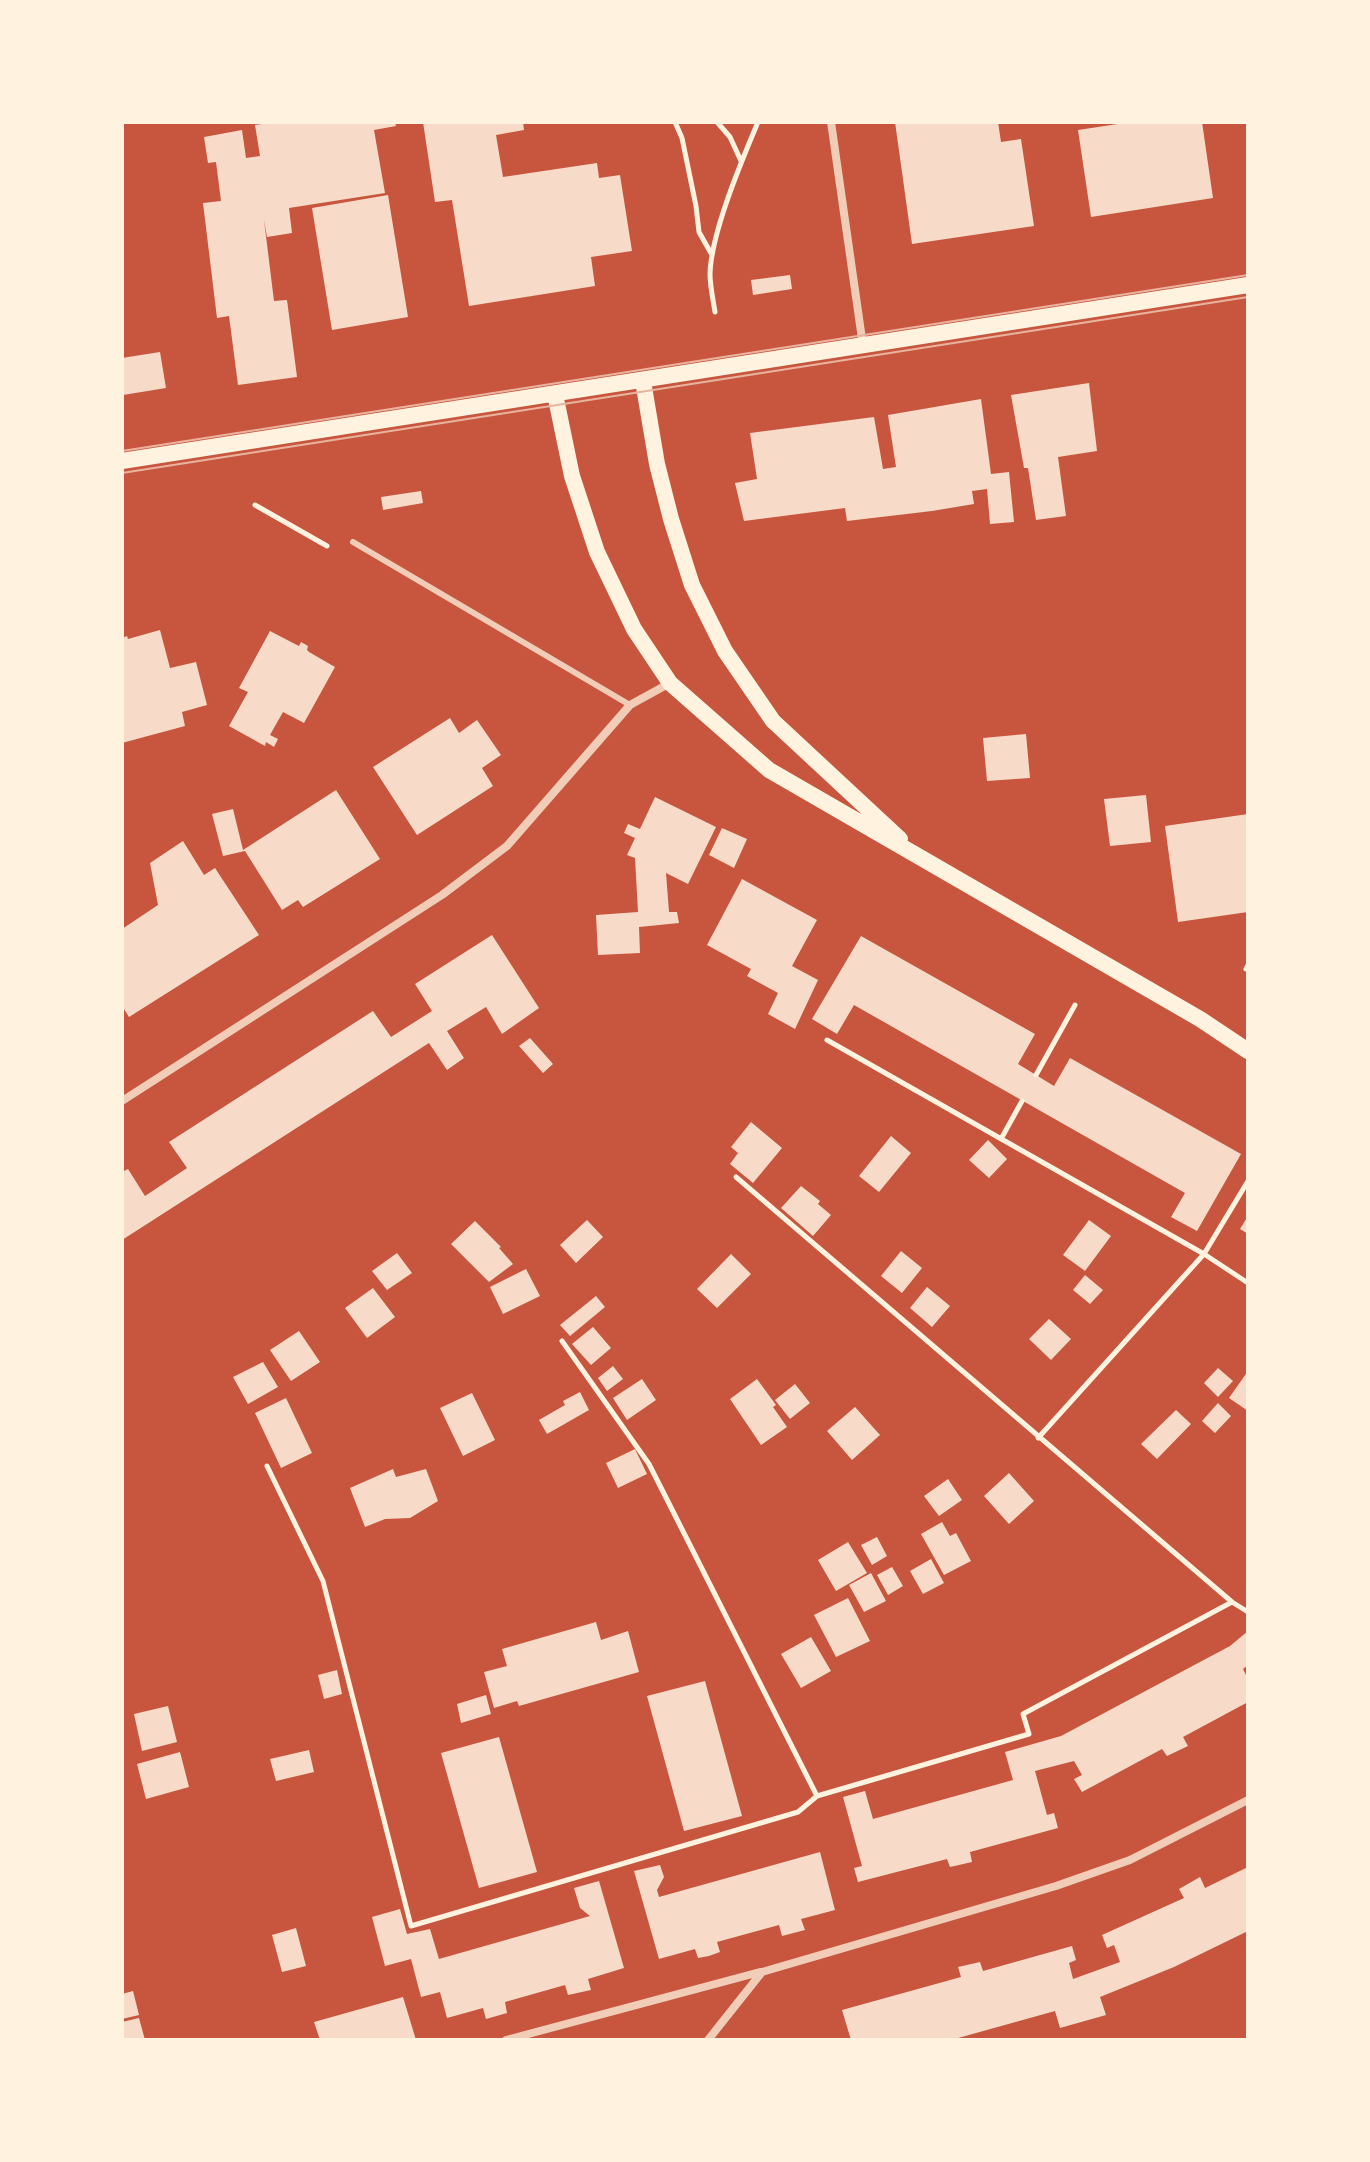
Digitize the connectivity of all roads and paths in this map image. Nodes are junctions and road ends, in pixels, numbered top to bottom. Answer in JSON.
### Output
{"nodes":[{"id":1,"x":675,"y":122,"type":"edge"},
{"id":2,"x":717,"y":122,"type":"edge"},
{"id":3,"x":758,"y":122,"type":"edge"},
{"id":4,"x":831,"y":122,"type":"edge"},
{"id":5,"x":741,"y":162,"type":"junction"},
{"id":6,"x":713,"y":256,"type":"junction"},
{"id":7,"x":1248,"y":285,"type":"edge"},
{"id":8,"x":715,"y":312,"type":"dead end"},
{"id":9,"x":863,"y":347,"type":"junction"},
{"id":10,"x":643,"y":381,"type":"junction"},
{"id":11,"x":555,"y":394,"type":"junction"},
{"id":12,"x":122,"y":461,"type":"edge"},
{"id":13,"x":255,"y":505,"type":"dead end"},
{"id":14,"x":353,"y":542,"type":"joint"},
{"id":15,"x":670,"y":683,"type":"junction"},
{"id":16,"x":630,"y":705,"type":"junction"},
{"id":17,"x":922,"y":859,"type":"junction"},
{"id":18,"x":1075,"y":1005,"type":"dead end"},
{"id":19,"x":827,"y":1040,"type":"dead end"},
{"id":20,"x":1248,"y":1051,"type":"edge"},
{"id":21,"x":1036,"y":1075,"type":"dead end"},
{"id":22,"x":122,"y":1101,"type":"edge"},
{"id":23,"x":1022,"y":1101,"type":"dead end"},
{"id":24,"x":1001,"y":1139,"type":"junction"},
{"id":25,"x":736,"y":1177,"type":"dead end"},
{"id":26,"x":1248,"y":1181,"type":"edge"},
{"id":27,"x":1204,"y":1254,"type":"junction"},
{"id":28,"x":1248,"y":1283,"type":"edge"},
{"id":29,"x":562,"y":1341,"type":"dead end"},
{"id":30,"x":1038,"y":1438,"type":"junction"},
{"id":31,"x":267,"y":1466,"type":"dead end"},
{"id":32,"x":1232,"y":1602,"type":"junction"},
{"id":33,"x":1248,"y":1612,"type":"edge"},
{"id":34,"x":817,"y":1796,"type":"junction"},
{"id":35,"x":1248,"y":1800,"type":"edge"},
{"id":36,"x":762,"y":1972,"type":"junction"},
{"id":37,"x":506,"y":2040,"type":"edge"},
{"id":38,"x":708,"y":2040,"type":"edge"}],
"edges":[{"from":1,"to":6,"type":"path"},
{"from":2,"to":5,"type":"path"},
{"from":3,"to":5,"type":"path"},
{"from":4,"to":9,"type":"street"},
{"from":5,"to":6,"type":"path"},
{"from":6,"to":8,"type":"path"},
{"from":7,"to":9,"type":"main road"},
{"from":9,"to":10,"type":"main road"},
{"from":10,"to":11,"type":"main road"},
{"from":10,"to":17,"type":"main road"},
{"from":11,"to":12,"type":"main road"},
{"from":11,"to":15,"type":"main road"},
{"from":13,"to":14,"type":"path"},
{"from":14,"to":16,"type":"lane"},
{"from":15,"to":16,"type":"street"},
{"from":15,"to":17,"type":"main road"},
{"from":16,"to":22,"type":"street"},
{"from":17,"to":20,"type":"main road"},
{"from":18,"to":21,"type":"path"},
{"from":19,"to":24,"type":"path"},
{"from":23,"to":24,"type":"path"},
{"from":24,"to":27,"type":"path"},
{"from":25,"to":30,"type":"path"},
{"from":26,"to":27,"type":"path"},
{"from":27,"to":28,"type":"path"},
{"from":27,"to":30,"type":"path"},
{"from":29,"to":34,"type":"path"},
{"from":30,"to":32,"type":"path"},
{"from":31,"to":34,"type":"path"},
{"from":32,"to":33,"type":"path"},
{"from":32,"to":34,"type":"path"},
{"from":35,"to":36,"type":"street"},
{"from":36,"to":37,"type":"street"},
{"from":36,"to":38,"type":"street"}]}
